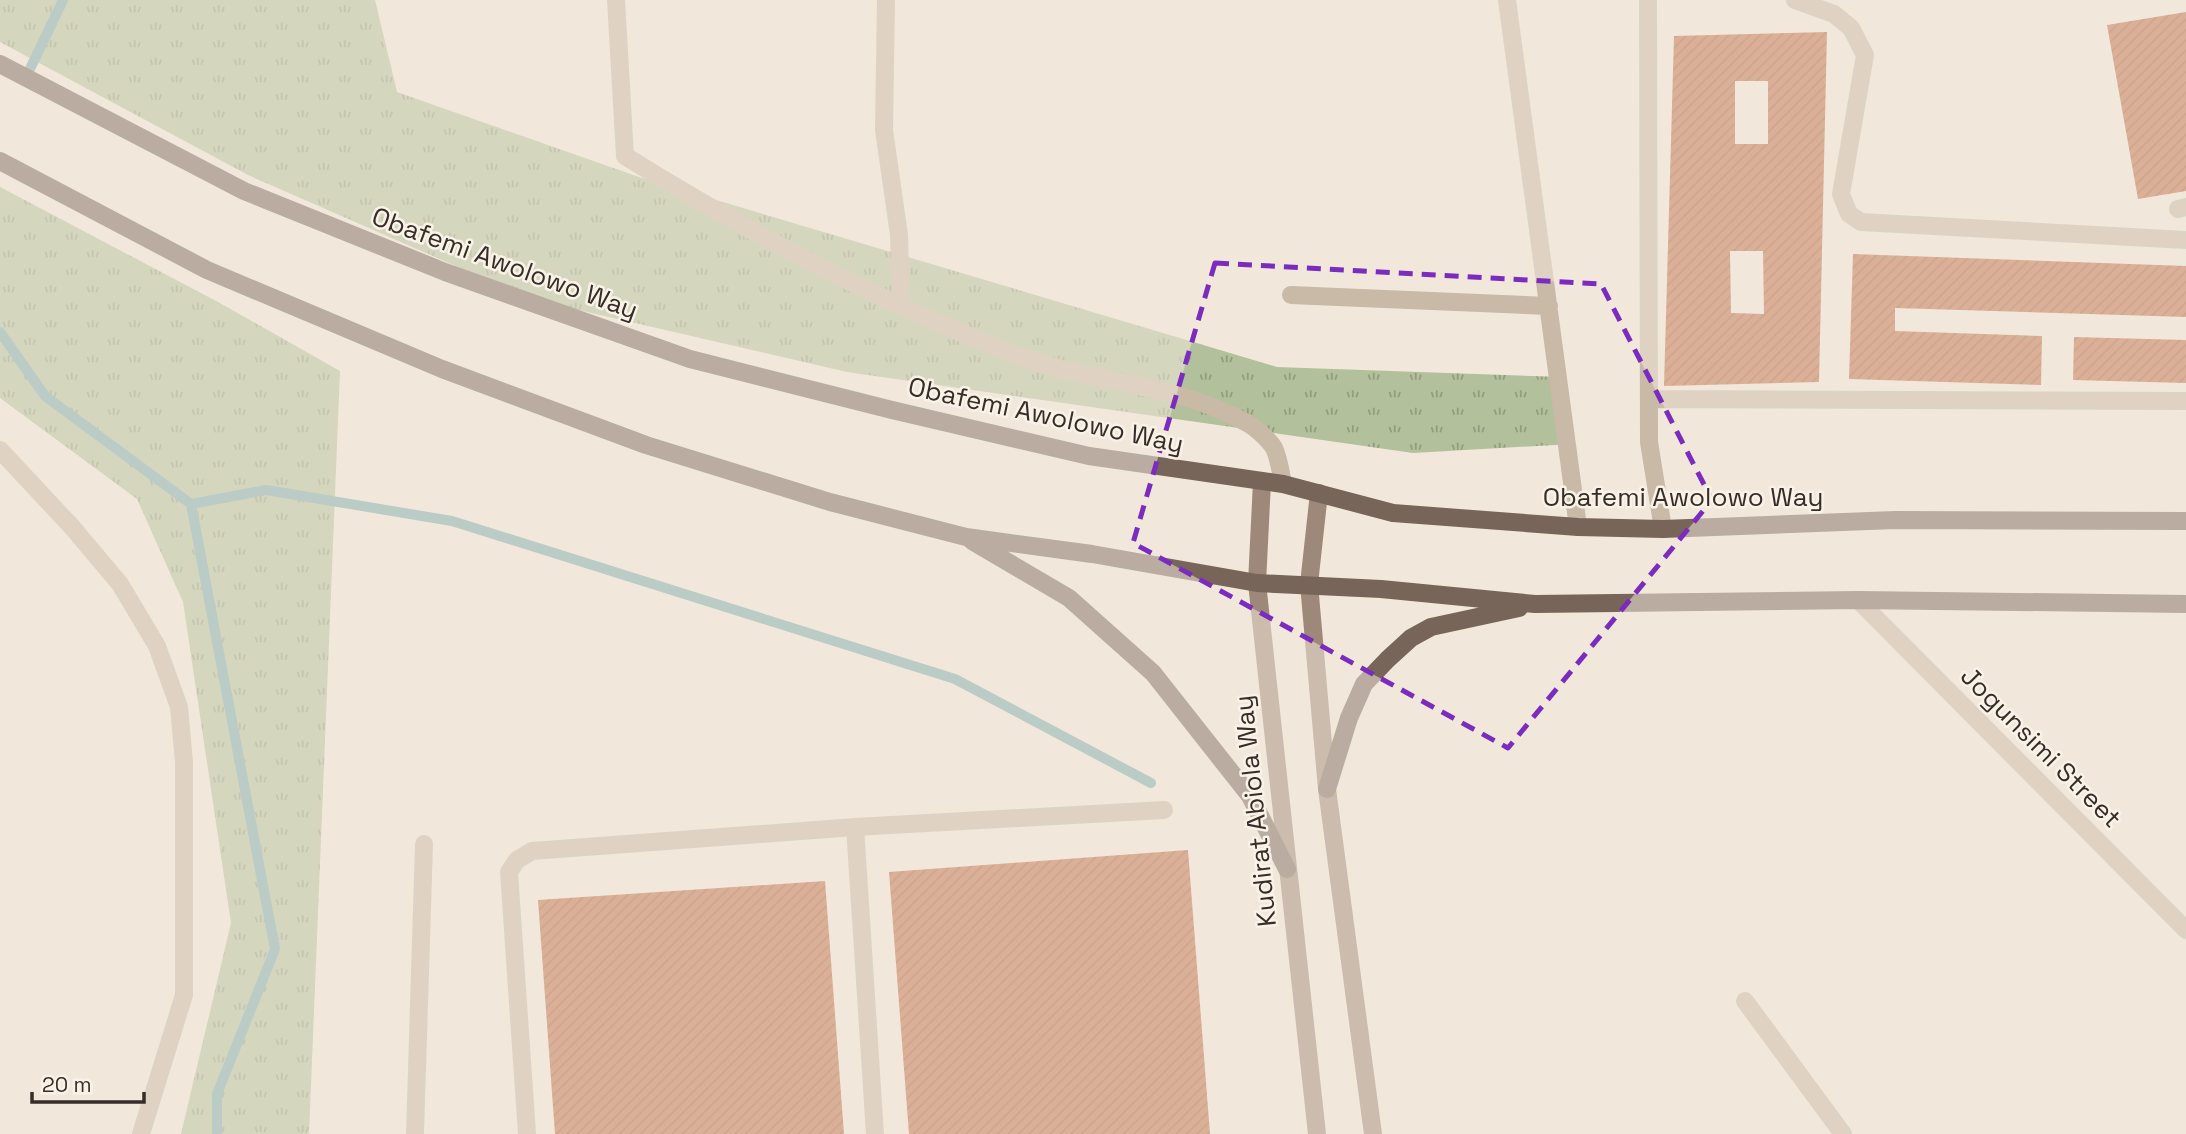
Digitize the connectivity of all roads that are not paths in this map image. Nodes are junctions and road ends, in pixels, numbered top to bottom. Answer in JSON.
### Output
{"nodes":[{"id":1,"x":616,"y":0,"type":"edge"},
{"id":2,"x":886,"y":0,"type":"edge"},
{"id":3,"x":1507,"y":0,"type":"edge"},
{"id":4,"x":1648,"y":0,"type":"edge"},
{"id":5,"x":1795,"y":0,"type":"edge"},
{"id":6,"x":0,"y":64,"type":"edge"},
{"id":7,"x":0,"y":160,"type":"edge"},
{"id":8,"x":2186,"y":240,"type":"edge"},
{"id":9,"x":1291,"y":295,"type":"dead end"},
{"id":10,"x":901,"y":306,"type":"junction"},
{"id":11,"x":1549,"y":306,"type":"junction"},
{"id":12,"x":1649,"y":399,"type":"junction"},
{"id":13,"x":2186,"y":401,"type":"edge"},
{"id":14,"x":0,"y":450,"type":"edge"},
{"id":15,"x":1262,"y":482,"type":"junction"},
{"id":16,"x":1283,"y":484,"type":"junction"},
{"id":17,"x":1319,"y":493,"type":"junction"},
{"id":18,"x":2186,"y":521,"type":"edge"},
{"id":19,"x":1578,"y":527,"type":"junction"},
{"id":20,"x":1663,"y":529,"type":"junction"},
{"id":21,"x":966,"y":537,"type":"junction"},
{"id":22,"x":1257,"y":583,"type":"junction"},
{"id":23,"x":1309,"y":584,"type":"junction"},
{"id":24,"x":1858,"y":600,"type":"junction"},
{"id":25,"x":1535,"y":604,"type":"junction"},
{"id":26,"x":2186,"y":604,"type":"edge"},
{"id":27,"x":1327,"y":789,"type":"junction"},
{"id":28,"x":1164,"y":810,"type":"dead end"},
{"id":29,"x":855,"y":827,"type":"junction"},
{"id":30,"x":424,"y":844,"type":"dead end"},
{"id":31,"x":1287,"y":869,"type":"junction"},
{"id":32,"x":2186,"y":930,"type":"edge"},
{"id":33,"x":1745,"y":1001,"type":"dead end"},
{"id":34,"x":141,"y":1134,"type":"edge"},
{"id":35,"x":415,"y":1134,"type":"edge"},
{"id":36,"x":527,"y":1134,"type":"edge"},
{"id":37,"x":875,"y":1134,"type":"edge"},
{"id":38,"x":1317,"y":1134,"type":"edge"},
{"id":39,"x":1373,"y":1134,"type":"edge"},
{"id":40,"x":1843,"y":1134,"type":"edge"}],
"edges":[{"from":1,"to":10,"type":"street"},
{"from":2,"to":10,"type":"street"},
{"from":3,"to":11,"type":"street"},
{"from":4,"to":12,"type":"street"},
{"from":5,"to":8,"type":"street"},
{"from":6,"to":15,"type":"main road","name":"Obafemi Awolowo Way"},
{"from":7,"to":21,"type":"main road"},
{"from":9,"to":11,"type":"street"},
{"from":10,"to":16,"type":"street"},
{"from":11,"to":19,"type":"street"},
{"from":12,"to":13,"type":"street"},
{"from":12,"to":20,"type":"street"},
{"from":14,"to":34,"type":"street"},
{"from":15,"to":16,"type":"main road","name":"Obafemi Awolowo Way"},
{"from":15,"to":22,"type":"main road","name":"Kudirat Abiola Way"},
{"from":16,"to":17,"type":"main road","name":"Obafemi Awolowo Way"},
{"from":17,"to":19,"type":"main road","name":"Obafemi Awolowo Way"},
{"from":17,"to":23,"type":"main road"},
{"from":18,"to":20,"type":"main road","name":"Obafemi Awolowo Way"},
{"from":19,"to":20,"type":"main road","name":"Obafemi Awolowo Way"},
{"from":21,"to":22,"type":"main road"},
{"from":21,"to":31,"type":"main road"},
{"from":22,"to":23,"type":"main road"},
{"from":22,"to":31,"type":"main road","name":"Kudirat Abiola Way"},
{"from":23,"to":25,"type":"main road"},
{"from":23,"to":27,"type":"main road"},
{"from":24,"to":25,"type":"main road"},
{"from":24,"to":26,"type":"main road"},
{"from":24,"to":32,"type":"street","name":"Jogunsimi Street"},
{"from":25,"to":27,"type":"main road"},
{"from":27,"to":39,"type":"main road"},
{"from":28,"to":29,"type":"street"},
{"from":29,"to":36,"type":"street"},
{"from":29,"to":37,"type":"street"},
{"from":30,"to":35,"type":"street"},
{"from":31,"to":38,"type":"main road","name":"Kudirat Abiola Way"},
{"from":33,"to":40,"type":"street"}]}
